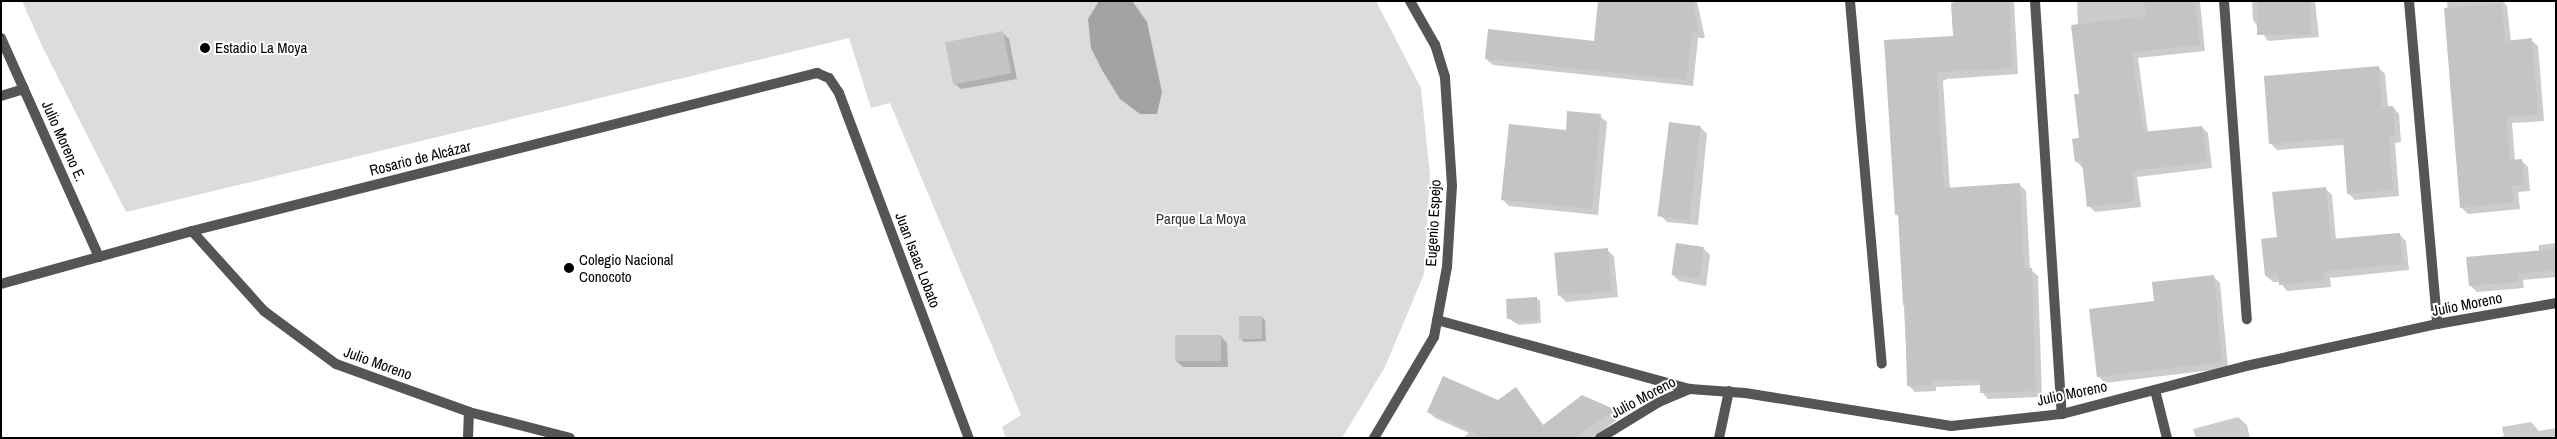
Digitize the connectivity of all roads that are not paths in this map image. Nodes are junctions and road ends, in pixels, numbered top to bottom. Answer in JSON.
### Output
{"nodes":[{"id":1,"x":1410,"y":1,"type":"edge"},
{"id":2,"x":1850,"y":1,"type":"edge"},
{"id":3,"x":2035,"y":1,"type":"edge"},
{"id":4,"x":2224,"y":1,"type":"edge"},
{"id":5,"x":2409,"y":1,"type":"edge"},
{"id":6,"x":1,"y":38,"type":"edge"},
{"id":7,"x":24,"y":89,"type":"junction"},
{"id":8,"x":839,"y":93,"type":"joint"},
{"id":9,"x":1,"y":96,"type":"edge"},
{"id":10,"x":192,"y":231,"type":"junction"},
{"id":11,"x":99,"y":257,"type":"junction"},
{"id":12,"x":1,"y":284,"type":"edge"},
{"id":13,"x":2556,"y":303,"type":"edge"},
{"id":14,"x":2247,"y":319,"type":"dead end"},
{"id":15,"x":1437,"y":320,"type":"junction"},
{"id":16,"x":2437,"y":324,"type":"junction"},
{"id":17,"x":1882,"y":364,"type":"dead end"},
{"id":18,"x":1690,"y":389,"type":"junction"},
{"id":19,"x":2155,"y":390,"type":"junction"},
{"id":20,"x":1729,"y":391,"type":"junction"},
{"id":21,"x":469,"y":412,"type":"junction"},
{"id":22,"x":2062,"y":414,"type":"junction"},
{"id":23,"x":468,"y":438,"type":"edge"},
{"id":24,"x":570,"y":438,"type":"edge"},
{"id":25,"x":969,"y":438,"type":"edge"},
{"id":26,"x":1374,"y":438,"type":"edge"},
{"id":27,"x":1600,"y":438,"type":"edge"},
{"id":28,"x":1719,"y":438,"type":"edge"},
{"id":29,"x":2167,"y":438,"type":"edge"}],
"edges":[{"from":1,"to":15,"type":"street","name":"Eugenio Espejo"},
{"from":2,"to":17,"type":"street"},
{"from":3,"to":22,"type":"street"},
{"from":4,"to":14,"type":"street"},
{"from":5,"to":16,"type":"street"},
{"from":6,"to":7,"type":"street","name":"Julio Moreno E."},
{"from":7,"to":9,"type":"street"},
{"from":7,"to":11,"type":"street","name":"Julio Moreno E."},
{"from":8,"to":10,"type":"street","name":"Rosario de Alcázar"},
{"from":8,"to":25,"type":"street","name":"Juan Isaac Lobato"},
{"from":10,"to":11,"type":"street","name":"Rosario de Alcázar"},
{"from":10,"to":21,"type":"street","name":"Julio Moreno"},
{"from":11,"to":12,"type":"street","name":"Rosario de Alcázar"},
{"from":13,"to":16,"type":"street","name":"Julio Moreno"},
{"from":15,"to":18,"type":"street"},
{"from":15,"to":26,"type":"street","name":"Eugenio Espejo"},
{"from":16,"to":19,"type":"street","name":"Julio Moreno"},
{"from":18,"to":20,"type":"street","name":"Julio Moreno"},
{"from":18,"to":27,"type":"street","name":"Julio Moreno"},
{"from":19,"to":22,"type":"street","name":"Julio Moreno"},
{"from":19,"to":29,"type":"street"},
{"from":20,"to":22,"type":"street","name":"Julio Moreno"},
{"from":20,"to":28,"type":"street"},
{"from":21,"to":23,"type":"street"},
{"from":21,"to":24,"type":"street","name":"Julio Moreno"}]}
